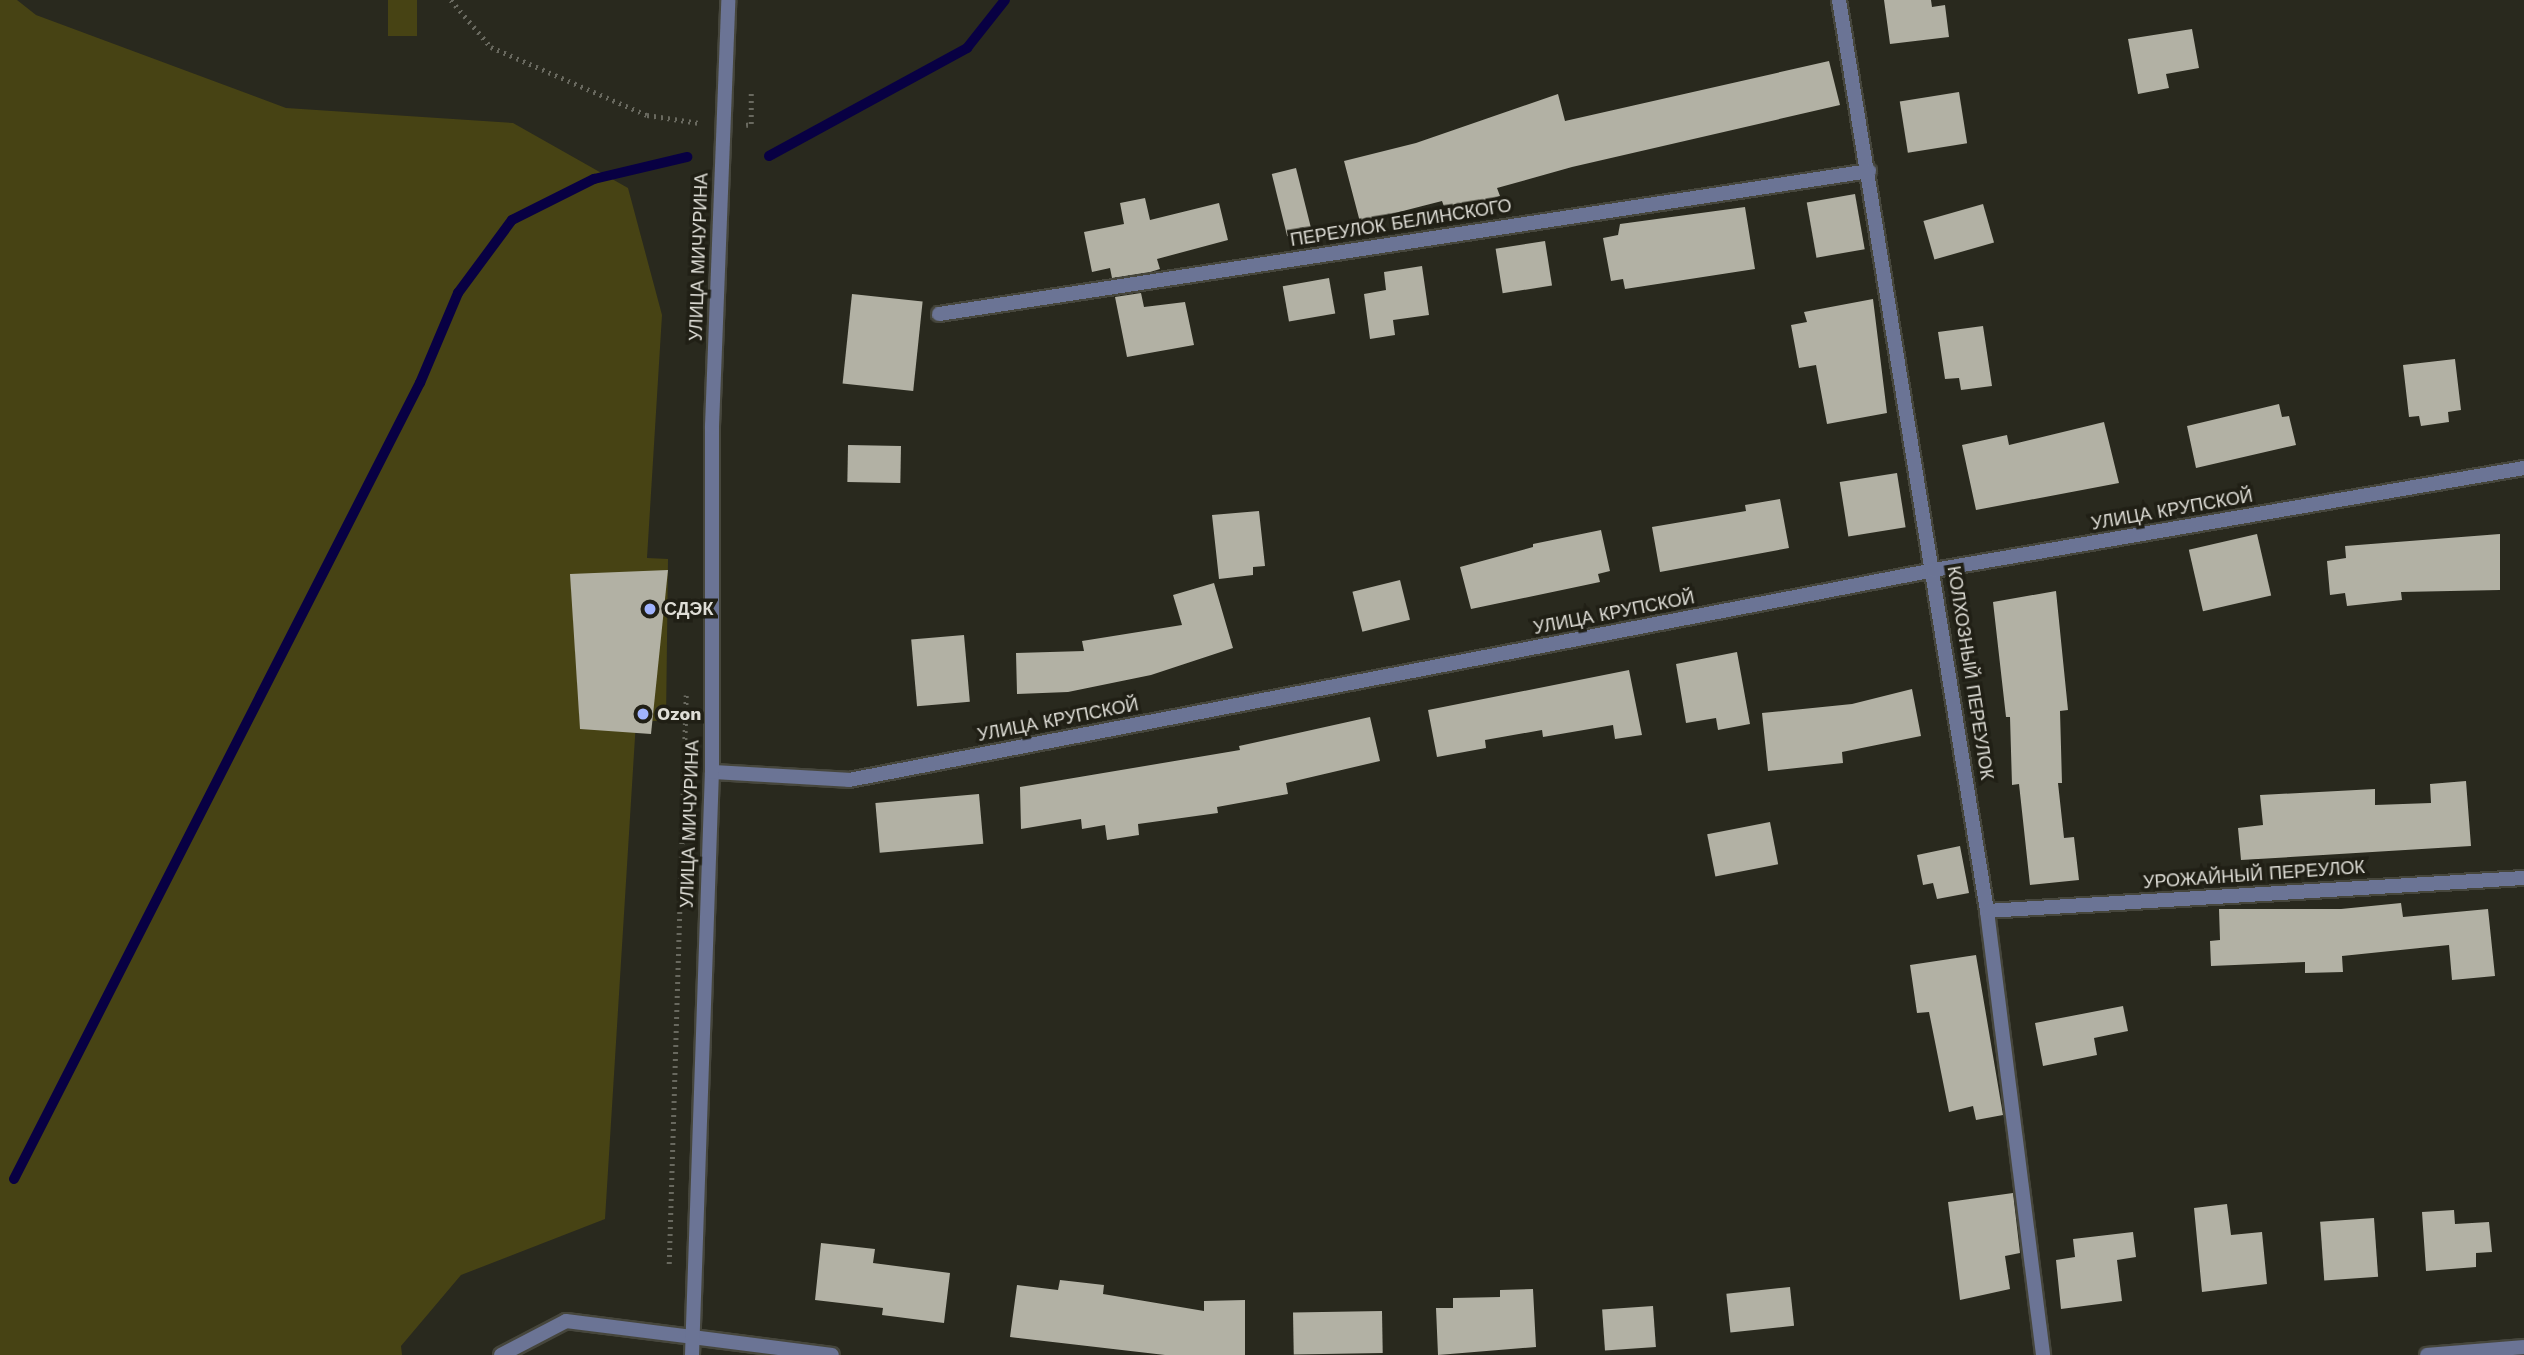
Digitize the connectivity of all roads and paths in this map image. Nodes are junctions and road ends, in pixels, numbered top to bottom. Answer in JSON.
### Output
{"nodes":[{"id":1,"x":450,"y":0,"type":"edge"},
{"id":2,"x":728,"y":0,"type":"edge"},
{"id":3,"x":1839,"y":0,"type":"edge"},
{"id":4,"x":723,"y":127,"type":"junction"},
{"id":5,"x":1869,"y":171,"type":"junction"},
{"id":6,"x":939,"y":314,"type":"dead end"},
{"id":7,"x":2524,"y":468,"type":"edge"},
{"id":8,"x":1934,"y":570,"type":"junction"},
{"id":9,"x":686,"y":685,"type":"dead end"},
{"id":10,"x":712,"y":772,"type":"junction"},
{"id":11,"x":2524,"y":878,"type":"edge"},
{"id":12,"x":1987,"y":911,"type":"junction"},
{"id":13,"x":668,"y":1278,"type":"dead end"},
{"id":14,"x":692,"y":1337,"type":"junction"},
{"id":15,"x":2524,"y":1347,"type":"edge"},
{"id":16,"x":501,"y":1355,"type":"edge"},
{"id":17,"x":692,"y":1355,"type":"edge"},
{"id":18,"x":832,"y":1355,"type":"edge"},
{"id":19,"x":2043,"y":1355,"type":"edge"},
{"id":20,"x":2427,"y":1355,"type":"edge"}],
"edges":[{"from":1,"to":4,"type":"path"},
{"from":2,"to":4,"type":"street","name":"УЛИЦА МИЧУРИНА"},
{"from":3,"to":5,"type":"street","name":"КОЛХОЗНЫЙ ПЕРЕУЛОК"},
{"from":4,"to":10,"type":"street","name":"УЛИЦА МИЧУРИНА"},
{"from":5,"to":6,"type":"street","name":"ПЕРЕУЛОК БЕЛИНСКОГО"},
{"from":5,"to":8,"type":"street","name":"КОЛХОЗНЫЙ ПЕРЕУЛОК"},
{"from":7,"to":8,"type":"street","name":"УЛИЦА КРУПСКОЙ"},
{"from":8,"to":10,"type":"street","name":"УЛИЦА КРУПСКОЙ"},
{"from":8,"to":12,"type":"street","name":"КОЛХОЗНЫЙ ПЕРЕУЛОК"},
{"from":9,"to":13,"type":"path"},
{"from":10,"to":14,"type":"street","name":"УЛИЦА МИЧУРИНА"},
{"from":11,"to":12,"type":"street","name":"УРОЖАЙНЫЙ ПЕРЕУЛОК"},
{"from":12,"to":19,"type":"street","name":"КОЛХОЗНЫЙ ПЕРЕУЛОК"},
{"from":14,"to":16,"type":"street"},
{"from":14,"to":17,"type":"street","name":"УЛИЦА МИЧУРИНА"},
{"from":14,"to":18,"type":"street"},
{"from":15,"to":20,"type":"street"}]}
